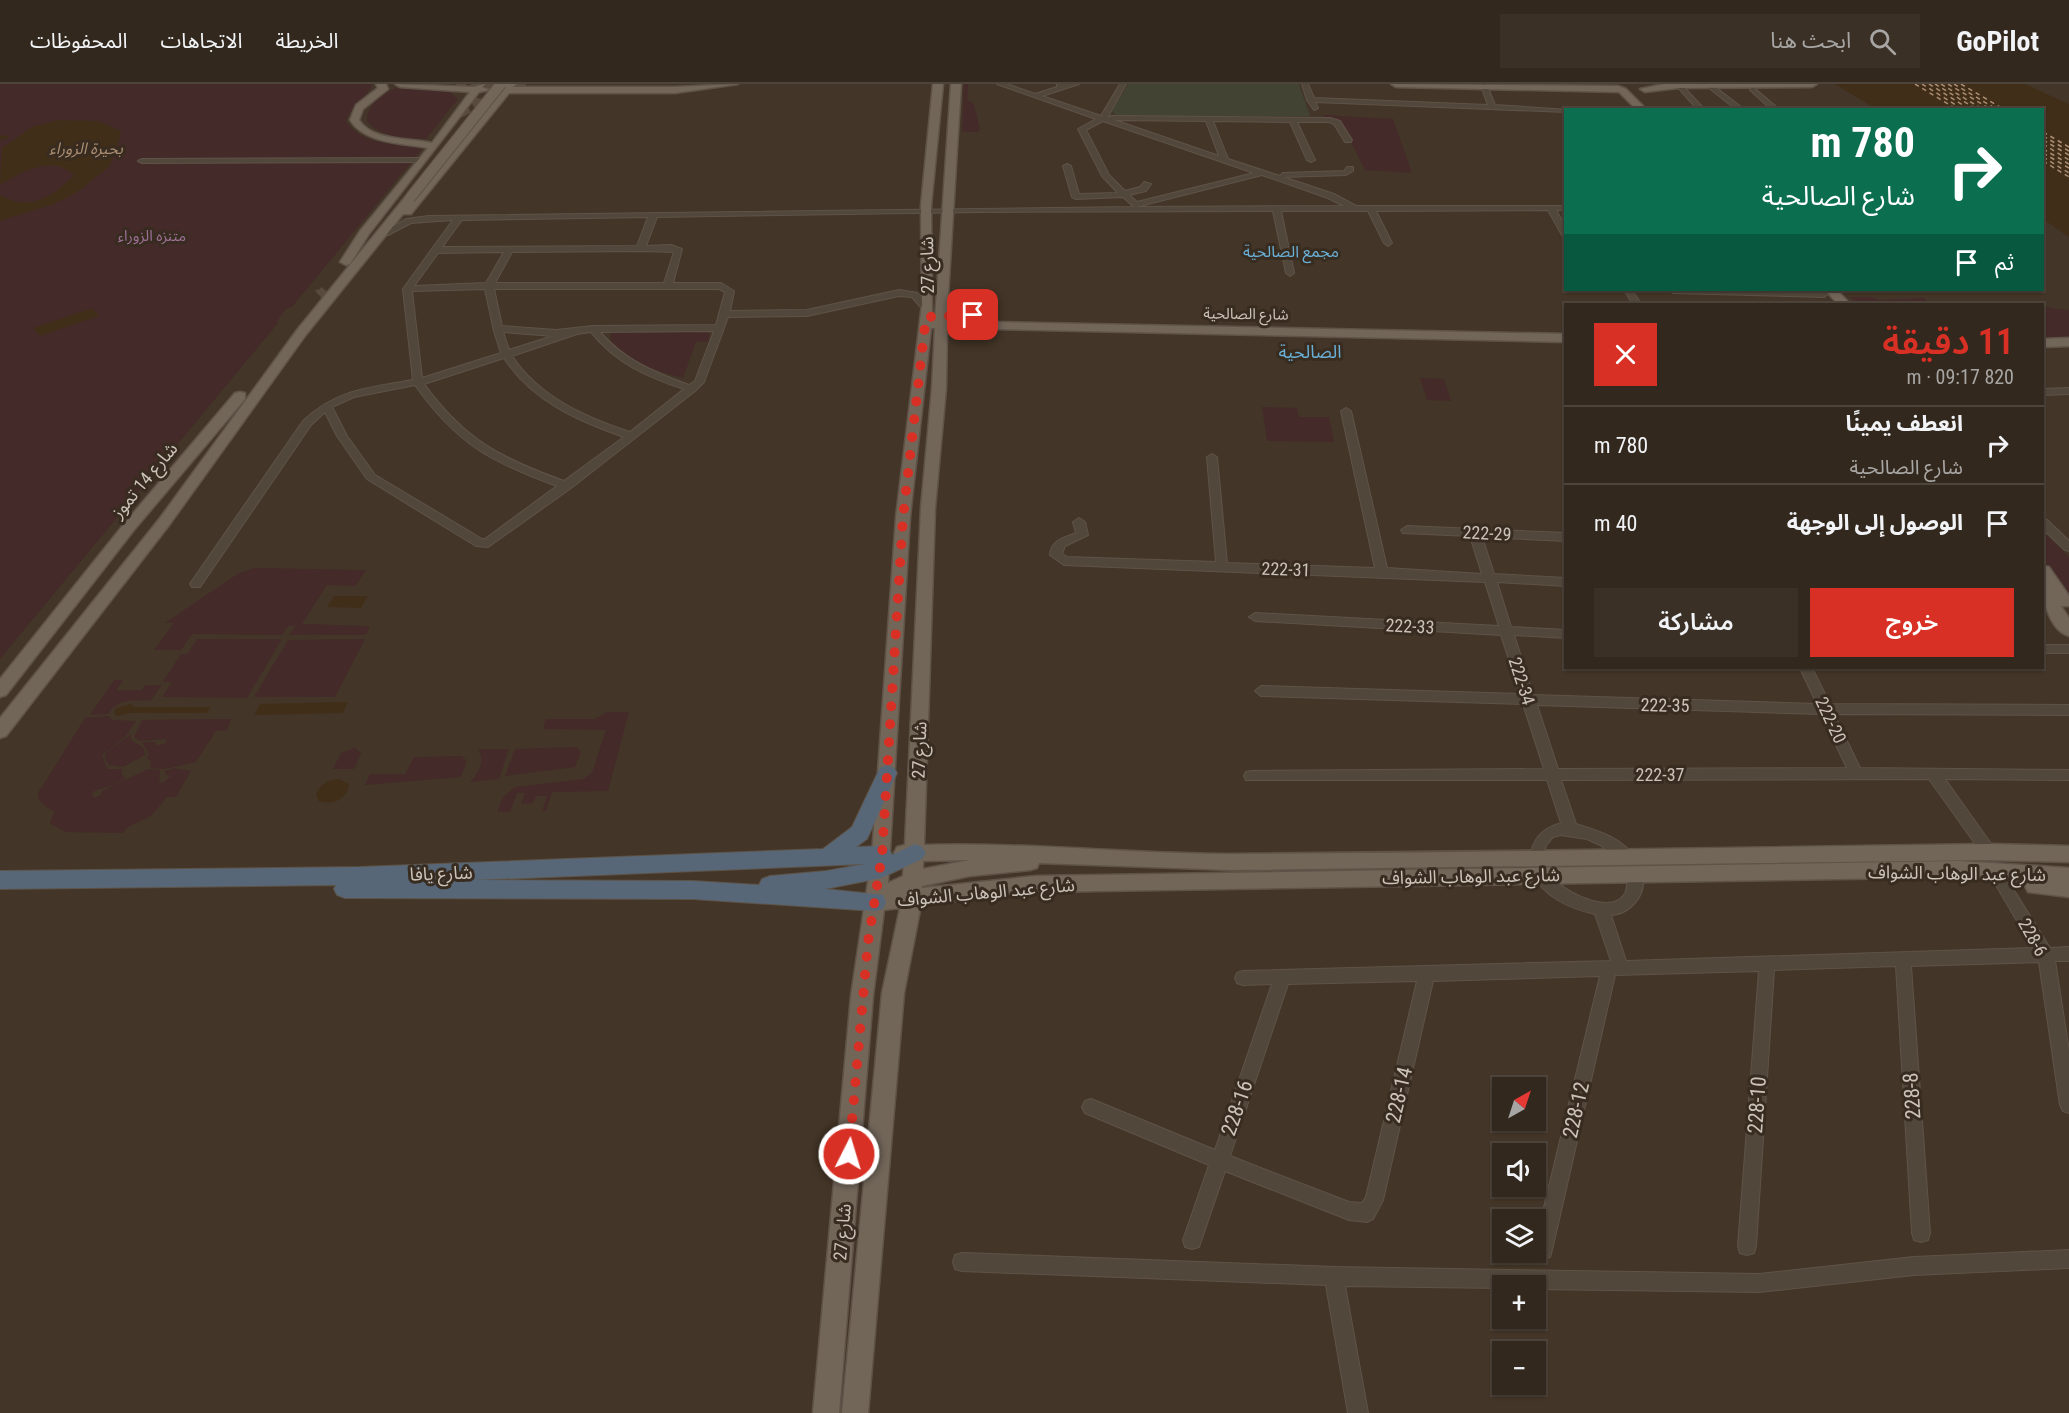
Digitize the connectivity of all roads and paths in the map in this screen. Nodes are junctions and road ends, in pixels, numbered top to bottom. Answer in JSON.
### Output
{"nodes":[{"id":1,"x":381,"y":84,"type":"edge"},
{"id":2,"x":400,"y":84,"type":"edge"},
{"id":3,"x":637,"y":84,"type":"edge"},
{"id":4,"x":720,"y":84,"type":"edge"},
{"id":5,"x":733,"y":84,"type":"edge"},
{"id":6,"x":938,"y":84,"type":"edge"},
{"id":7,"x":950,"y":84,"type":"edge"},
{"id":8,"x":956,"y":84,"type":"edge"},
{"id":9,"x":1000,"y":84,"type":"edge"},
{"id":10,"x":1076,"y":84,"type":"edge"},
{"id":11,"x":1123,"y":84,"type":"edge"},
{"id":12,"x":1305,"y":84,"type":"edge"},
{"id":13,"x":1396,"y":84,"type":"edge"},
{"id":14,"x":1567,"y":84,"type":"edge"},
{"id":15,"x":1575,"y":84,"type":"edge"},
{"id":16,"x":1659,"y":84,"type":"edge"},
{"id":17,"x":1812,"y":84,"type":"edge"},
{"id":18,"x":453,"y":85,"type":"edge"},
{"id":19,"x":1678,"y":85,"type":"edge"},
{"id":20,"x":1708,"y":85,"type":"edge"},
{"id":21,"x":1724,"y":85,"type":"edge"},
{"id":22,"x":1059,"y":86,"type":"edge"},
{"id":23,"x":1484,"y":86,"type":"junction"},
{"id":24,"x":1752,"y":87,"type":"junction"},
{"id":25,"x":532,"y":88,"type":"edge"},
{"id":26,"x":1617,"y":88,"type":"edge"},
{"id":27,"x":1644,"y":88,"type":"edge"},
{"id":28,"x":492,"y":90,"type":"edge"},
{"id":29,"x":1034,"y":96,"type":"junction"},
{"id":30,"x":1310,"y":100,"type":"junction"},
{"id":31,"x":1492,"y":107,"type":"junction"},
{"id":32,"x":1641,"y":108,"type":"edge"},
{"id":33,"x":1654,"y":108,"type":"edge"},
{"id":34,"x":1700,"y":108,"type":"edge"},
{"id":35,"x":1739,"y":108,"type":"edge"},
{"id":36,"x":1775,"y":108,"type":"edge"},
{"id":37,"x":1564,"y":110,"type":"edge"},
{"id":38,"x":1102,"y":118,"type":"junction"},
{"id":39,"x":1208,"y":118,"type":"junction"},
{"id":40,"x":1292,"y":118,"type":"junction"},
{"id":41,"x":1318,"y":118,"type":"junction"},
{"id":42,"x":951,"y":125,"type":"junction"},
{"id":43,"x":1348,"y":140,"type":"dead end"},
{"id":44,"x":433,"y":146,"type":"junction"},
{"id":45,"x":422,"y":160,"type":"junction"},
{"id":46,"x":1311,"y":160,"type":"dead end"},
{"id":47,"x":142,"y":161,"type":"dead end"},
{"id":48,"x":1225,"y":161,"type":"junction"},
{"id":49,"x":1067,"y":166,"type":"dead end"},
{"id":50,"x":1350,"y":169,"type":"dead end"},
{"id":51,"x":1262,"y":172,"type":"junction"},
{"id":52,"x":1272,"y":176,"type":"junction"},
{"id":53,"x":1147,"y":184,"type":"dead end"},
{"id":54,"x":1123,"y":195,"type":"junction"},
{"id":55,"x":406,"y":203,"type":"junction"},
{"id":56,"x":1134,"y":207,"type":"junction"},
{"id":57,"x":1551,"y":208,"type":"junction"},
{"id":58,"x":1564,"y":208,"type":"edge"},
{"id":59,"x":926,"y":209,"type":"junction"},
{"id":60,"x":949,"y":209,"type":"junction"},
{"id":61,"x":1510,"y":209,"type":"junction"},
{"id":62,"x":1357,"y":210,"type":"junction"},
{"id":63,"x":1371,"y":210,"type":"junction"},
{"id":64,"x":1418,"y":210,"type":"junction"},
{"id":65,"x":1277,"y":211,"type":"junction"},
{"id":66,"x":653,"y":216,"type":"junction"},
{"id":67,"x":1389,"y":216,"type":"dead end"},
{"id":68,"x":1471,"y":217,"type":"dead end"},
{"id":69,"x":459,"y":218,"type":"junction"},
{"id":70,"x":1564,"y":231,"type":"edge"},
{"id":71,"x":375,"y":235,"type":"junction"},
{"id":72,"x":1388,"y":243,"type":"dead end"},
{"id":73,"x":640,"y":249,"type":"junction"},
{"id":74,"x":436,"y":250,"type":"junction"},
{"id":75,"x":509,"y":250,"type":"junction"},
{"id":76,"x":344,"y":273,"type":"junction"},
{"id":77,"x":1290,"y":273,"type":"dead end"},
{"id":78,"x":489,"y":286,"type":"junction"},
{"id":79,"x":668,"y":286,"type":"junction"},
{"id":80,"x":407,"y":289,"type":"junction"},
{"id":81,"x":1825,"y":291,"type":"edge"},
{"id":82,"x":942,"y":297,"type":"junction"},
{"id":83,"x":1843,"y":303,"type":"edge"},
{"id":84,"x":724,"y":315,"type":"junction"},
{"id":85,"x":932,"y":318,"type":"junction"},
{"id":86,"x":972,"y":320,"type":"junction"},
{"id":87,"x":720,"y":328,"type":"junction"},
{"id":88,"x":1564,"y":328,"type":"edge"},
{"id":89,"x":500,"y":329,"type":"junction"},
{"id":90,"x":593,"y":329,"type":"junction"},
{"id":91,"x":1421,"y":330,"type":"junction"},
{"id":92,"x":573,"y":332,"type":"junction"},
{"id":93,"x":295,"y":333,"type":"junction"},
{"id":94,"x":1564,"y":338,"type":"edge"},
{"id":95,"x":941,"y":341,"type":"junction"},
{"id":96,"x":2069,"y":342,"type":"edge"},
{"id":97,"x":2044,"y":343,"type":"edge"},
{"id":98,"x":2044,"y":347,"type":"edge"},
{"id":99,"x":2069,"y":347,"type":"edge"},
{"id":100,"x":505,"y":354,"type":"junction"},
{"id":101,"x":418,"y":382,"type":"junction"},
{"id":102,"x":692,"y":389,"type":"junction"},
{"id":103,"x":2069,"y":391,"type":"edge"},
{"id":104,"x":2044,"y":392,"type":"edge"},
{"id":105,"x":326,"y":405,"type":"junction"},
{"id":106,"x":916,"y":408,"type":"junction"},
{"id":107,"x":937,"y":408,"type":"junction"},
{"id":108,"x":1346,"y":411,"type":"dead end"},
{"id":109,"x":632,"y":436,"type":"junction"},
{"id":110,"x":221,"y":441,"type":"junction"},
{"id":111,"x":1212,"y":457,"type":"dead end"},
{"id":112,"x":567,"y":486,"type":"junction"},
{"id":113,"x":1079,"y":522,"type":"dead end"},
{"id":114,"x":2044,"y":524,"type":"edge"},
{"id":115,"x":129,"y":527,"type":"junction"},
{"id":116,"x":1058,"y":530,"type":"dead end"},
{"id":117,"x":1407,"y":530,"type":"dead end"},
{"id":118,"x":1475,"y":533,"type":"junction"},
{"id":119,"x":1564,"y":537,"type":"edge"},
{"id":120,"x":1061,"y":543,"type":"junction"},
{"id":121,"x":2069,"y":547,"type":"edge"},
{"id":122,"x":1222,"y":567,"type":"junction"},
{"id":123,"x":1382,"y":572,"type":"junction"},
{"id":124,"x":2044,"y":573,"type":"edge"},
{"id":125,"x":1490,"y":579,"type":"junction"},
{"id":126,"x":1564,"y":582,"type":"edge"},
{"id":127,"x":196,"y":584,"type":"dead end"},
{"id":128,"x":2046,"y":600,"type":"edge"},
{"id":129,"x":2069,"y":609,"type":"edge"},
{"id":130,"x":1255,"y":617,"type":"dead end"},
{"id":131,"x":2069,"y":630,"type":"edge"},
{"id":132,"x":1507,"y":632,"type":"junction"},
{"id":133,"x":1564,"y":634,"type":"edge"},
{"id":134,"x":2044,"y":649,"type":"edge"},
{"id":135,"x":2069,"y":649,"type":"edge"},
{"id":136,"x":1806,"y":669,"type":"edge"},
{"id":137,"x":0,"y":676,"type":"edge"},
{"id":138,"x":0,"y":691,"type":"edge"},
{"id":139,"x":1261,"y":691,"type":"dead end"},
{"id":140,"x":1529,"y":701,"type":"junction"},
{"id":141,"x":0,"y":704,"type":"edge"},
{"id":142,"x":1825,"y":708,"type":"junction"},
{"id":143,"x":2069,"y":710,"type":"edge"},
{"id":144,"x":0,"y":717,"type":"edge"},
{"id":145,"x":0,"y":731,"type":"edge"},
{"id":146,"x":887,"y":773,"type":"junction"},
{"id":147,"x":1856,"y":773,"type":"junction"},
{"id":148,"x":1552,"y":774,"type":"junction"},
{"id":149,"x":1934,"y":775,"type":"junction"},
{"id":150,"x":2069,"y":775,"type":"edge"},
{"id":151,"x":1251,"y":776,"type":"dead end"},
{"id":152,"x":1570,"y":829,"type":"junction"},
{"id":153,"x":1989,"y":852,"type":"junction"},
{"id":154,"x":915,"y":853,"type":"junction"},
{"id":155,"x":2069,"y":854,"type":"edge"},
{"id":156,"x":828,"y":857,"type":"junction"},
{"id":157,"x":1070,"y":858,"type":"junction"},
{"id":158,"x":881,"y":862,"type":"junction"},
{"id":159,"x":1538,"y":866,"type":"junction"},
{"id":160,"x":1632,"y":866,"type":"junction"},
{"id":161,"x":1960,"y":869,"type":"junction"},
{"id":162,"x":2069,"y":876,"type":"edge"},
{"id":163,"x":0,"y":880,"type":"edge"},
{"id":164,"x":2000,"y":880,"type":"junction"},
{"id":165,"x":912,"y":889,"type":"junction"},
{"id":166,"x":2069,"y":889,"type":"edge"},
{"id":167,"x":693,"y":890,"type":"junction"},
{"id":168,"x":0,"y":892,"type":"edge"},
{"id":169,"x":875,"y":902,"type":"junction"},
{"id":170,"x":1601,"y":909,"type":"junction"},
{"id":171,"x":2069,"y":954,"type":"edge"},
{"id":172,"x":2046,"y":955,"type":"junction"},
{"id":173,"x":1903,"y":959,"type":"junction"},
{"id":174,"x":1767,"y":964,"type":"junction"},
{"id":175,"x":1615,"y":968,"type":"junction"},
{"id":176,"x":1427,"y":974,"type":"junction"},
{"id":177,"x":1283,"y":977,"type":"junction"},
{"id":178,"x":1243,"y":978,"type":"dead end"},
{"id":179,"x":2069,"y":1105,"type":"edge"},
{"id":180,"x":1090,"y":1107,"type":"dead end"},
{"id":181,"x":1219,"y":1159,"type":"junction"},
{"id":182,"x":1921,"y":1233,"type":"dead end"},
{"id":183,"x":1192,"y":1240,"type":"dead end"},
{"id":184,"x":1546,"y":1242,"type":"edge"},
{"id":185,"x":1747,"y":1246,"type":"dead end"},
{"id":186,"x":2069,"y":1259,"type":"edge"},
{"id":187,"x":962,"y":1262,"type":"dead end"},
{"id":188,"x":1334,"y":1276,"type":"junction"},
{"id":189,"x":826,"y":1413,"type":"edge"},
{"id":190,"x":855,"y":1413,"type":"edge"},
{"id":191,"x":1358,"y":1413,"type":"edge"}],
"edges":[{"from":1,"to":44,"type":"main road"},
{"from":2,"to":18,"type":"main road"},
{"from":3,"to":25,"type":"main road"},
{"from":4,"to":25,"type":"main road"},
{"from":5,"to":25,"type":"main road"},
{"from":6,"to":59,"type":"main road","name":"شارع 27"},
{"from":7,"to":42,"type":"main road"},
{"from":8,"to":42,"type":"main road","name":"شارع 27"},
{"from":9,"to":29,"type":"street"},
{"from":10,"to":22,"type":"street"},
{"from":11,"to":38,"type":"street"},
{"from":12,"to":30,"type":"street"},
{"from":13,"to":23,"type":"main road"},
{"from":14,"to":15,"type":"main road"},
{"from":16,"to":19,"type":"main road"},
{"from":17,"to":24,"type":"main road"},
{"from":18,"to":28,"type":"main road"},
{"from":19,"to":20,"type":"main road"},
{"from":19,"to":27,"type":"main road"},
{"from":19,"to":34,"type":"street"},
{"from":20,"to":21,"type":"main road"},
{"from":20,"to":35,"type":"street"},
{"from":21,"to":24,"type":"main road"},
{"from":22,"to":29,"type":"street"},
{"from":23,"to":26,"type":"main road"},
{"from":23,"to":31,"type":"street"},
{"from":24,"to":36,"type":"street"},
{"from":25,"to":28,"type":"main road"},
{"from":26,"to":27,"type":"main road"},
{"from":26,"to":32,"type":"main road"},
{"from":27,"to":33,"type":"main road"},
{"from":28,"to":44,"type":"main road","name":"شارع 14 تموز"},
{"from":28,"to":55,"type":"main road","name":"شارع 14 تموز"},
{"from":28,"to":55,"type":"main road","bridge":true},
{"from":29,"to":38,"type":"street"},
{"from":30,"to":31,"type":"street"},
{"from":30,"to":41,"type":"street"},
{"from":31,"to":37,"type":"street"},
{"from":38,"to":39,"type":"street"},
{"from":38,"to":48,"type":"street"},
{"from":38,"to":54,"type":"street"},
{"from":39,"to":40,"type":"street"},
{"from":39,"to":48,"type":"street"},
{"from":40,"to":41,"type":"street"},
{"from":40,"to":46,"type":"street"},
{"from":41,"to":43,"type":"street"},
{"from":42,"to":60,"type":"main road","name":"شارع 27"},
{"from":44,"to":45,"type":"main road","name":"شارع 14 تموز"},
{"from":45,"to":47,"type":"street"},
{"from":45,"to":71,"type":"main road","name":"شارع 14 تموز"},
{"from":48,"to":51,"type":"street"},
{"from":49,"to":54,"type":"street"},
{"from":50,"to":52,"type":"street"},
{"from":51,"to":52,"type":"street"},
{"from":51,"to":56,"type":"street"},
{"from":52,"to":62,"type":"street"},
{"from":53,"to":54,"type":"street"},
{"from":54,"to":56,"type":"street"},
{"from":55,"to":59,"type":"street"},
{"from":55,"to":71,"type":"main road","name":"شارع 14 تموز"},
{"from":56,"to":60,"type":"street"},
{"from":56,"to":65,"type":"street"},
{"from":57,"to":58,"type":"street"},
{"from":57,"to":61,"type":"street"},
{"from":57,"to":70,"type":"street"},
{"from":59,"to":60,"type":"street"},
{"from":59,"to":66,"type":"street"},
{"from":59,"to":85,"type":"main road","name":"شارع 27"},
{"from":60,"to":82,"type":"main road","name":"شارع 27"},
{"from":61,"to":64,"type":"street"},
{"from":61,"to":68,"type":"street"},
{"from":62,"to":63,"type":"street"},
{"from":62,"to":65,"type":"street"},
{"from":63,"to":64,"type":"street"},
{"from":63,"to":72,"type":"street"},
{"from":64,"to":67,"type":"street"},
{"from":65,"to":77,"type":"street"},
{"from":66,"to":69,"type":"street"},
{"from":66,"to":73,"type":"street"},
{"from":69,"to":71,"type":"street"},
{"from":69,"to":74,"type":"street"},
{"from":71,"to":76,"type":"main road","name":"شارع 14 تموز"},
{"from":73,"to":75,"type":"street"},
{"from":73,"to":79,"type":"street"},
{"from":74,"to":75,"type":"street"},
{"from":74,"to":80,"type":"street"},
{"from":75,"to":78,"type":"street"},
{"from":76,"to":93,"type":"main road","name":"شارع 14 تموز"},
{"from":76,"to":93,"type":"main road","name":"شارع 14 تموز"},
{"from":78,"to":79,"type":"street"},
{"from":78,"to":80,"type":"street"},
{"from":78,"to":89,"type":"street"},
{"from":79,"to":84,"type":"street"},
{"from":80,"to":101,"type":"street"},
{"from":81,"to":83,"type":"main road"},
{"from":82,"to":85,"type":"main road","name":"شارع 27"},
{"from":82,"to":86,"type":"main road"},
{"from":84,"to":85,"type":"street"},
{"from":84,"to":87,"type":"street"},
{"from":85,"to":86,"type":"main road","name":"شارع الصالحية"},
{"from":85,"to":95,"type":"main road","name":"شارع 27"},
{"from":85,"to":106,"type":"main road","name":"شارع 27"},
{"from":86,"to":91,"type":"main road","name":"شارع الصالحية"},
{"from":86,"to":95,"type":"main road"},
{"from":87,"to":90,"type":"street"},
{"from":87,"to":102,"type":"street"},
{"from":88,"to":91,"type":"main road","name":"شارع الصالحية"},
{"from":89,"to":92,"type":"street"},
{"from":89,"to":100,"type":"street"},
{"from":90,"to":92,"type":"street"},
{"from":90,"to":102,"type":"street"},
{"from":91,"to":94,"type":"main road","name":"شارع الصالحية"},
{"from":92,"to":100,"type":"street"},
{"from":93,"to":110,"type":"main road","name":"شارع 14 تموز"},
{"from":93,"to":115,"type":"main road","name":"شارع 14 تموز"},
{"from":95,"to":107,"type":"main road","name":"شارع 27"},
{"from":96,"to":97,"type":"main road"},
{"from":98,"to":99,"type":"main road"},
{"from":100,"to":101,"type":"street"},
{"from":100,"to":109,"type":"street"},
{"from":101,"to":105,"type":"street"},
{"from":101,"to":112,"type":"street"},
{"from":102,"to":109,"type":"street"},
{"from":103,"to":104,"type":"street"},
{"from":105,"to":112,"type":"street"},
{"from":105,"to":127,"type":"street"},
{"from":106,"to":107,"type":"main road"},
{"from":106,"to":146,"type":"main road","name":"شارع 27"},
{"from":107,"to":154,"type":"main road","name":"شارع 27"},
{"from":108,"to":123,"type":"street"},
{"from":109,"to":112,"type":"street"},
{"from":110,"to":141,"type":"main road","name":"شارع 14 تموز"},
{"from":110,"to":144,"type":"main road"},
{"from":110,"to":145,"type":"main road","name":"شارع 14 تموز"},
{"from":111,"to":122,"type":"street"},
{"from":113,"to":120,"type":"street"},
{"from":114,"to":121,"type":"street"},
{"from":115,"to":137,"type":"main road"},
{"from":115,"to":138,"type":"main road","name":"شارع 14 تموز"},
{"from":116,"to":120,"type":"street"},
{"from":117,"to":118,"type":"street","name":"222-29"},
{"from":118,"to":119,"type":"street","name":"222-29"},
{"from":118,"to":125,"type":"street","name":"222-34"},
{"from":120,"to":122,"type":"street","name":"222-31"},
{"from":122,"to":123,"type":"street","name":"222-31"},
{"from":123,"to":125,"type":"street","name":"222-31"},
{"from":124,"to":129,"type":"main road"},
{"from":125,"to":126,"type":"street","name":"222-31"},
{"from":125,"to":132,"type":"street","name":"222-34"},
{"from":128,"to":131,"type":"main road"},
{"from":130,"to":132,"type":"street","name":"222-33"},
{"from":132,"to":133,"type":"street","name":"222-33"},
{"from":132,"to":140,"type":"street","name":"222-34"},
{"from":134,"to":135,"type":"street"},
{"from":136,"to":142,"type":"street","name":"222-20"},
{"from":139,"to":140,"type":"street","name":"222-35"},
{"from":140,"to":142,"type":"street","name":"222-35"},
{"from":140,"to":148,"type":"street","name":"222-34"},
{"from":142,"to":143,"type":"street","name":"222-35"},
{"from":142,"to":147,"type":"street","name":"222-20"},
{"from":146,"to":156,"type":"highway"},
{"from":146,"to":158,"type":"main road","name":"شارع 27"},
{"from":147,"to":148,"type":"street","name":"222-37"},
{"from":147,"to":149,"type":"street","name":"222-37"},
{"from":148,"to":151,"type":"street","name":"222-37"},
{"from":148,"to":152,"type":"street","name":"222-34"},
{"from":149,"to":150,"type":"street","name":"222-37"},
{"from":149,"to":153,"type":"street"},
{"from":152,"to":159,"type":"street"},
{"from":152,"to":160,"type":"street"},
{"from":153,"to":155,"type":"main road","name":"شارع عبد الوهاب الشواف"},
{"from":153,"to":160,"type":"main road","name":"شارع عبد الوهاب الشواف"},
{"from":154,"to":157,"type":"main road","name":"شارع عبد الوهاب الشواف"},
{"from":154,"to":158,"type":"highway"},
{"from":154,"to":165,"type":"main road","name":"شارع 27"},
{"from":156,"to":158,"type":"highway","name":"شارع يافا"},
{"from":156,"to":163,"type":"highway","name":"شارع يافا"},
{"from":157,"to":159,"type":"main road","name":"شارع عبد الوهاب الشواف"},
{"from":157,"to":165,"type":"main road"},
{"from":158,"to":167,"type":"highway"},
{"from":158,"to":169,"type":"main road","name":"شارع 27"},
{"from":159,"to":160,"type":"main road","name":"شارع عبد الوهاب الشواف"},
{"from":159,"to":165,"type":"main road","name":"شارع عبد الوهاب الشواف"},
{"from":159,"to":170,"type":"street"},
{"from":160,"to":161,"type":"main road","name":"شارع عبد الوهاب الشواف"},
{"from":160,"to":170,"type":"street"},
{"from":161,"to":162,"type":"main road","name":"شارع عبد الوهاب الشواف"},
{"from":161,"to":164,"type":"main road"},
{"from":164,"to":166,"type":"main road"},
{"from":164,"to":172,"type":"street","name":"228-6"},
{"from":165,"to":169,"type":"main road","name":"شارع عبد الوهاب الشواف"},
{"from":165,"to":190,"type":"main road","name":"شارع 27"},
{"from":167,"to":168,"type":"highway","name":"شارع يافا"},
{"from":167,"to":169,"type":"highway","name":"شارع يافا"},
{"from":169,"to":189,"type":"main road","name":"شارع 27"},
{"from":170,"to":175,"type":"street"},
{"from":171,"to":172,"type":"street"},
{"from":172,"to":173,"type":"street"},
{"from":172,"to":179,"type":"street","name":"228-6"},
{"from":173,"to":174,"type":"street"},
{"from":173,"to":182,"type":"street","name":"228-8"},
{"from":174,"to":175,"type":"street"},
{"from":174,"to":185,"type":"street","name":"228-10"},
{"from":175,"to":176,"type":"street"},
{"from":175,"to":184,"type":"street","name":"228-12"},
{"from":176,"to":177,"type":"street"},
{"from":176,"to":181,"type":"street","name":"228-14"},
{"from":177,"to":178,"type":"street"},
{"from":177,"to":181,"type":"street","name":"228-16"},
{"from":180,"to":181,"type":"street"},
{"from":181,"to":183,"type":"street","name":"228-16"},
{"from":186,"to":188,"type":"street"},
{"from":187,"to":188,"type":"street"},
{"from":188,"to":191,"type":"street"}]}
